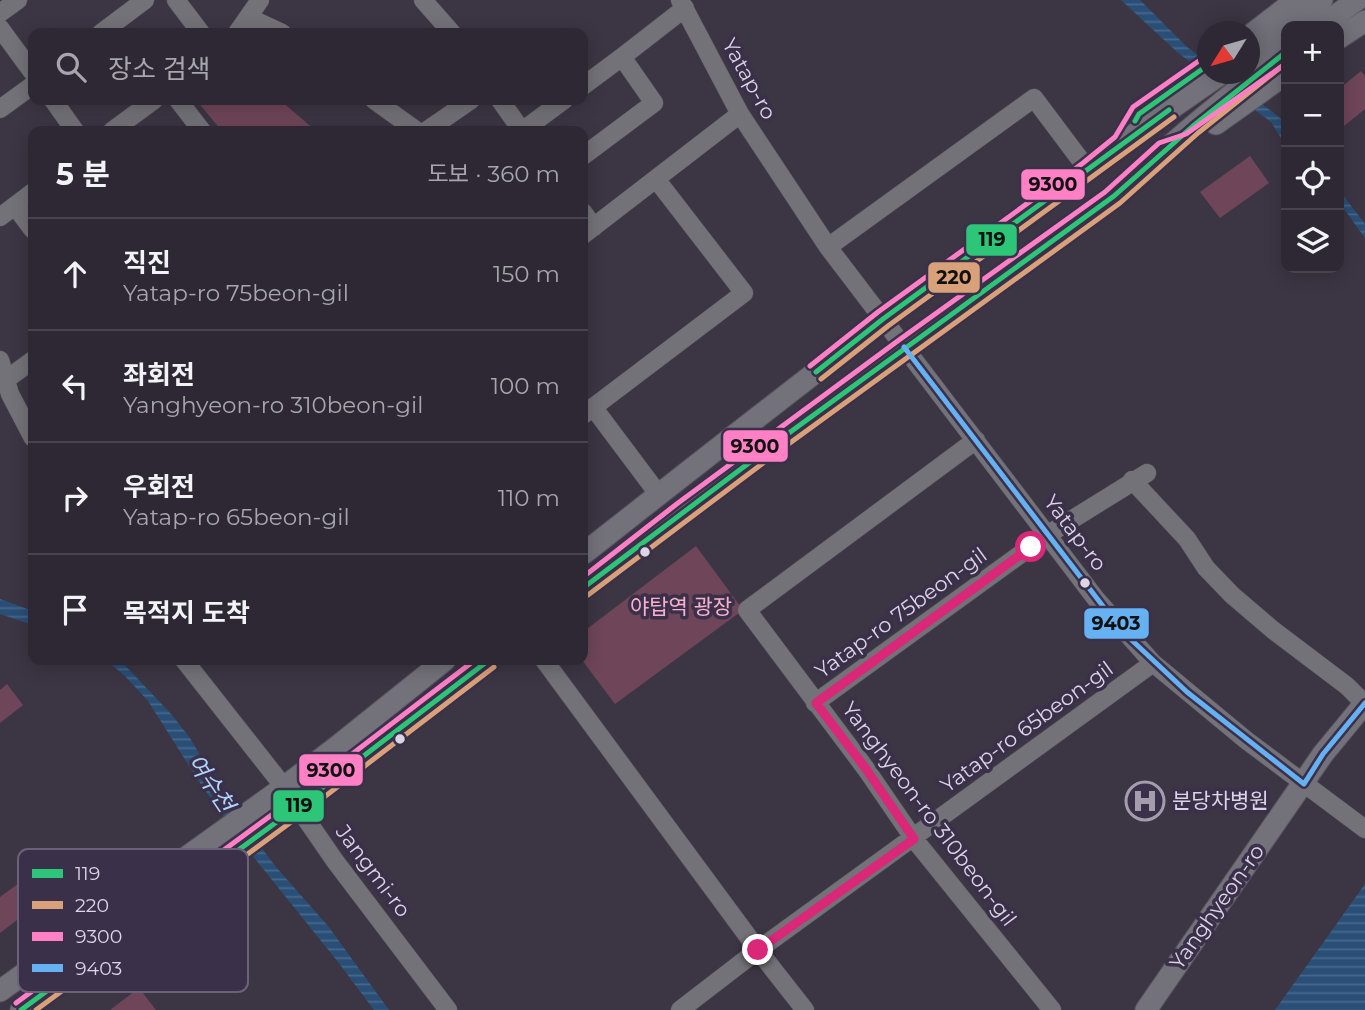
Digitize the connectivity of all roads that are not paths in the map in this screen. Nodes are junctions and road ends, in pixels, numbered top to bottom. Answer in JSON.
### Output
{"nodes":[{"id":1,"x":18,"y":0,"type":"edge"},
{"id":2,"x":145,"y":0,"type":"edge"},
{"id":3,"x":176,"y":0,"type":"edge"},
{"id":4,"x":260,"y":0,"type":"edge"},
{"id":5,"x":423,"y":0,"type":"edge"},
{"id":6,"x":1296,"y":0,"type":"edge"},
{"id":7,"x":1322,"y":0,"type":"edge"},
{"id":8,"x":1357,"y":0,"type":"edge"},
{"id":9,"x":682,"y":4,"type":"edge"},
{"id":10,"x":0,"y":13,"type":"edge"},
{"id":11,"x":250,"y":18,"type":"junction"},
{"id":12,"x":1328,"y":21,"type":"edge"},
{"id":13,"x":1365,"y":21,"type":"edge"},
{"id":14,"x":0,"y":27,"type":"edge"},
{"id":15,"x":1260,"y":27,"type":"edge"},
{"id":16,"x":108,"y":28,"type":"edge"},
{"id":17,"x":197,"y":28,"type":"edge"},
{"id":18,"x":241,"y":28,"type":"edge"},
{"id":19,"x":271,"y":28,"type":"edge"},
{"id":20,"x":448,"y":28,"type":"edge"},
{"id":21,"x":1344,"y":35,"type":"edge"},
{"id":22,"x":1260,"y":46,"type":"edge"},
{"id":23,"x":622,"y":57,"type":"junction"},
{"id":24,"x":1281,"y":57,"type":"edge"},
{"id":25,"x":28,"y":66,"type":"edge"},
{"id":26,"x":1197,"y":76,"type":"edge"},
{"id":27,"x":1281,"y":77,"type":"edge"},
{"id":28,"x":588,"y":82,"type":"edge"},
{"id":29,"x":1199,"y":84,"type":"edge"},
{"id":30,"x":1255,"y":86,"type":"junction"},
{"id":31,"x":28,"y":89,"type":"edge"},
{"id":32,"x":1182,"y":92,"type":"junction"},
{"id":33,"x":57,"y":105,"type":"edge"},
{"id":34,"x":147,"y":105,"type":"edge"},
{"id":35,"x":182,"y":105,"type":"edge"},
{"id":36,"x":381,"y":105,"type":"edge"},
{"id":37,"x":464,"y":105,"type":"edge"},
{"id":38,"x":504,"y":105,"type":"edge"},
{"id":39,"x":557,"y":105,"type":"edge"},
{"id":40,"x":0,"y":109,"type":"edge"},
{"id":41,"x":740,"y":114,"type":"junction"},
{"id":42,"x":71,"y":126,"type":"edge"},
{"id":43,"x":119,"y":126,"type":"edge"},
{"id":44,"x":198,"y":126,"type":"edge"},
{"id":45,"x":410,"y":126,"type":"edge"},
{"id":46,"x":433,"y":126,"type":"edge"},
{"id":47,"x":518,"y":126,"type":"edge"},
{"id":48,"x":529,"y":126,"type":"edge"},
{"id":49,"x":588,"y":152,"type":"edge"},
{"id":50,"x":1088,"y":170,"type":"junction"},
{"id":51,"x":656,"y":179,"type":"junction"},
{"id":52,"x":28,"y":196,"type":"edge"},
{"id":53,"x":7,"y":212,"type":"edge"},
{"id":54,"x":28,"y":227,"type":"edge"},
{"id":55,"x":588,"y":231,"type":"edge"},
{"id":56,"x":828,"y":247,"type":"junction"},
{"id":57,"x":883,"y":319,"type":"junction"},
{"id":58,"x":904,"y":347,"type":"junction"},
{"id":59,"x":0,"y":360,"type":"edge"},
{"id":60,"x":28,"y":364,"type":"edge"},
{"id":61,"x":3,"y":382,"type":"edge"},
{"id":62,"x":588,"y":411,"type":"edge"},
{"id":63,"x":28,"y":428,"type":"edge"},
{"id":64,"x":976,"y":440,"type":"junction"},
{"id":65,"x":659,"y":495,"type":"junction"},
{"id":66,"x":1047,"y":535,"type":"junction"},
{"id":67,"x":588,"y":550,"type":"edge"},
{"id":68,"x":588,"y":584,"type":"edge"},
{"id":69,"x":1153,"y":663,"type":"junction"},
{"id":70,"x":188,"y":665,"type":"edge"},
{"id":71,"x":439,"y":665,"type":"edge"},
{"id":72,"x":482,"y":665,"type":"edge"},
{"id":73,"x":548,"y":665,"type":"edge"},
{"id":74,"x":816,"y":703,"type":"junction"},
{"id":75,"x":1365,"y":703,"type":"edge"},
{"id":76,"x":1304,"y":784,"type":"junction"},
{"id":77,"x":284,"y":787,"type":"junction"},
{"id":78,"x":297,"y":807,"type":"junction"},
{"id":79,"x":1365,"y":829,"type":"edge"},
{"id":80,"x":914,"y":839,"type":"junction"},
{"id":81,"x":195,"y":849,"type":"edge"},
{"id":82,"x":239,"y":849,"type":"edge"},
{"id":83,"x":758,"y":950,"type":"junction"},
{"id":84,"x":18,"y":978,"type":"edge"},
{"id":85,"x":0,"y":991,"type":"edge"},
{"id":86,"x":45,"y":992,"type":"edge"},
{"id":87,"x":21,"y":1010,"type":"edge"},
{"id":88,"x":448,"y":1010,"type":"edge"},
{"id":89,"x":680,"y":1010,"type":"edge"},
{"id":90,"x":805,"y":1010,"type":"edge"},
{"id":91,"x":1052,"y":1010,"type":"edge"},
{"id":92,"x":1146,"y":1010,"type":"edge"}],
"edges":[{"from":1,"to":10,"type":"street"},
{"from":2,"to":16,"type":"street"},
{"from":3,"to":17,"type":"street"},
{"from":4,"to":11,"type":"street"},
{"from":5,"to":20,"type":"street"},
{"from":6,"to":15,"type":"main road"},
{"from":7,"to":22,"type":"main road"},
{"from":8,"to":12,"type":"main road"},
{"from":9,"to":23,"type":"street"},
{"from":9,"to":41,"type":"street","name":"Yatap-ro"},
{"from":11,"to":18,"type":"street"},
{"from":11,"to":19,"type":"street"},
{"from":13,"to":21,"type":"main road"},
{"from":14,"to":25,"type":"street"},
{"from":23,"to":28,"type":"street"},
{"from":23,"to":49,"type":"street"},
{"from":24,"to":30,"type":"main road"},
{"from":26,"to":32,"type":"main road"},
{"from":27,"to":30,"type":"main road"},
{"from":29,"to":32,"type":"main road"},
{"from":30,"to":58,"type":"main road"},
{"from":31,"to":40,"type":"street"},
{"from":32,"to":50,"type":"main road"},
{"from":33,"to":42,"type":"street"},
{"from":34,"to":43,"type":"street"},
{"from":35,"to":44,"type":"street"},
{"from":36,"to":45,"type":"street"},
{"from":37,"to":46,"type":"street"},
{"from":38,"to":47,"type":"street"},
{"from":39,"to":48,"type":"street"},
{"from":41,"to":51,"type":"street"},
{"from":41,"to":56,"type":"street","name":"Yatap-ro"},
{"from":50,"to":56,"type":"street"},
{"from":50,"to":57,"type":"main road"},
{"from":51,"to":55,"type":"street"},
{"from":51,"to":62,"type":"street"},
{"from":52,"to":53,"type":"street"},
{"from":53,"to":54,"type":"street"},
{"from":56,"to":57,"type":"street","name":"Yatap-ro"},
{"from":57,"to":58,"type":"street","name":"Yatap-ro"},
{"from":57,"to":65,"type":"main road"},
{"from":58,"to":64,"type":"street","name":"Yatap-ro"},
{"from":58,"to":68,"type":"main road"},
{"from":59,"to":61,"type":"street"},
{"from":60,"to":61,"type":"street"},
{"from":61,"to":63,"type":"street"},
{"from":62,"to":65,"type":"street"},
{"from":64,"to":66,"type":"street","name":"Yatap-ro"},
{"from":64,"to":74,"type":"street","name":"Yanghyeon-ro 310beon-gil"},
{"from":65,"to":67,"type":"main road"},
{"from":66,"to":69,"type":"street","name":"Yatap-ro"},
{"from":66,"to":74,"type":"street","name":"Yatap-ro 75beon-gil"},
{"from":66,"to":75,"type":"street","name":"Yatap-ro 75beon-gil"},
{"from":69,"to":76,"type":"street","name":"Yatap-ro"},
{"from":69,"to":80,"type":"street","name":"Yatap-ro 65beon-gil"},
{"from":70,"to":77,"type":"street","name":"Jangmi-ro"},
{"from":71,"to":77,"type":"main road"},
{"from":72,"to":78,"type":"main road"},
{"from":73,"to":83,"type":"street"},
{"from":74,"to":80,"type":"street","name":"Yanghyeon-ro 310beon-gil"},
{"from":75,"to":76,"type":"main road","name":"Yanghyeon-ro"},
{"from":76,"to":79,"type":"street","name":"Yatap-ro"},
{"from":76,"to":92,"type":"main road","name":"Yanghyeon-ro"},
{"from":77,"to":78,"type":"street","name":"Jangmi-ro"},
{"from":77,"to":81,"type":"main road"},
{"from":78,"to":82,"type":"main road"},
{"from":78,"to":88,"type":"street","name":"Jangmi-ro"},
{"from":80,"to":83,"type":"street","name":"Yatap-ro 65beon-gil"},
{"from":80,"to":91,"type":"street","name":"Yanghyeon-ro 310beon-gil"},
{"from":83,"to":89,"type":"street","name":"Yatap-ro 65beon-gil"},
{"from":83,"to":90,"type":"street"},
{"from":84,"to":85,"type":"main road"},
{"from":86,"to":87,"type":"main road"}]}
